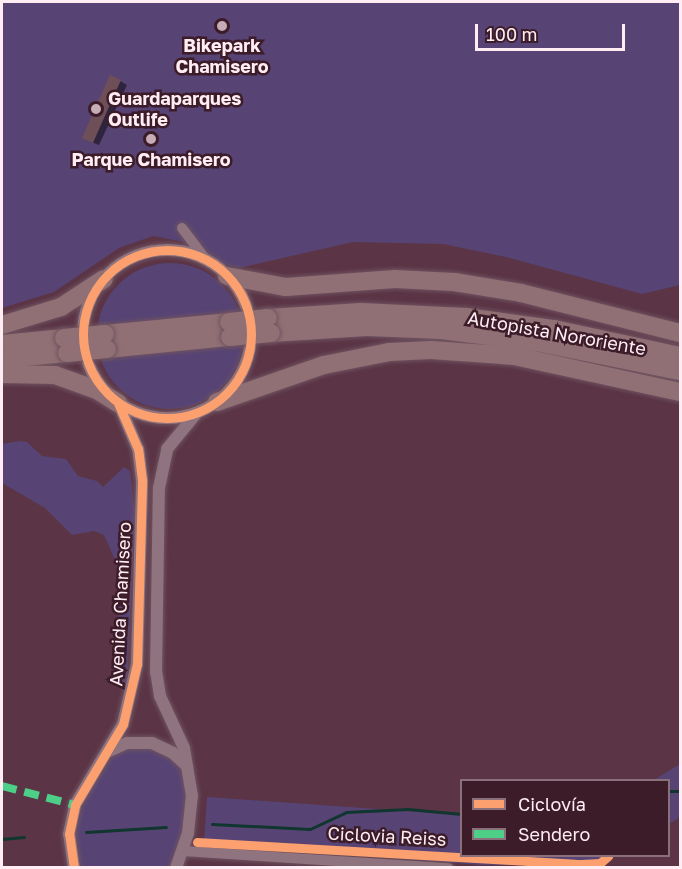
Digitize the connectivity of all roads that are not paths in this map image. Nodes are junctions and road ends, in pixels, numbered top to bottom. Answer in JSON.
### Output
{"nodes":[{"id":1,"x":182,"y":228,"type":"dead end"},
{"id":2,"x":207,"y":261,"type":"junction"},
{"id":3,"x":227,"y":276,"type":"junction"},
{"id":4,"x":104,"y":279,"type":"junction"},
{"id":5,"x":2,"y":325,"type":"edge"},
{"id":6,"x":270,"y":325,"type":"junction"},
{"id":7,"x":681,"y":333,"type":"edge"},
{"id":8,"x":2,"y":344,"type":"edge"},
{"id":9,"x":66,"y":346,"type":"junction"},
{"id":10,"x":681,"y":356,"type":"edge"},
{"id":11,"x":2,"y":359,"type":"edge"},
{"id":12,"x":681,"y":371,"type":"edge"},
{"id":13,"x":2,"y":374,"type":"edge"},
{"id":14,"x":681,"y":392,"type":"edge"},
{"id":15,"x":217,"y":402,"type":"junction"},
{"id":16,"x":118,"y":403,"type":"junction"},
{"id":17,"x":199,"y":412,"type":"junction"},
{"id":18,"x":109,"y":751,"type":"junction"},
{"id":19,"x":188,"y":767,"type":"junction"},
{"id":20,"x":183,"y":851,"type":"junction"},
{"id":21,"x":74,"y":867,"type":"edge"},
{"id":22,"x":176,"y":867,"type":"edge"},
{"id":23,"x":448,"y":867,"type":"edge"}],
"edges":[{"from":1,"to":2,"type":"street"},
{"from":2,"to":3,"type":"street"},
{"from":2,"to":4,"type":"street"},
{"from":3,"to":7,"type":"highway"},
{"from":3,"to":15,"type":"street"},
{"from":4,"to":5,"type":"highway"},
{"from":4,"to":16,"type":"street"},
{"from":6,"to":9,"type":"highway","name":"Autopista Nororiente","bridge":true},
{"from":6,"to":10,"type":"highway","name":"Autopista Nororiente"},
{"from":6,"to":12,"type":"highway","name":"Autopista Nororiente"},
{"from":8,"to":9,"type":"highway","name":"Autopista Nororiente"},
{"from":9,"to":11,"type":"highway","name":"Autopista Nororiente"},
{"from":13,"to":16,"type":"highway"},
{"from":14,"to":15,"type":"highway"},
{"from":15,"to":17,"type":"street"},
{"from":16,"to":17,"type":"street"},
{"from":16,"to":18,"type":"street","name":"Avenida Chamisero"},
{"from":17,"to":19,"type":"street","name":"Avenida Chamisero"},
{"from":18,"to":19,"type":"street"},
{"from":18,"to":21,"type":"street","name":"Avenida Chamisero"},
{"from":19,"to":20,"type":"street","name":"Avenida Chamisero"},
{"from":20,"to":22,"type":"street","name":"Avenida Chamisero"},
{"from":20,"to":23,"type":"street"}]}
